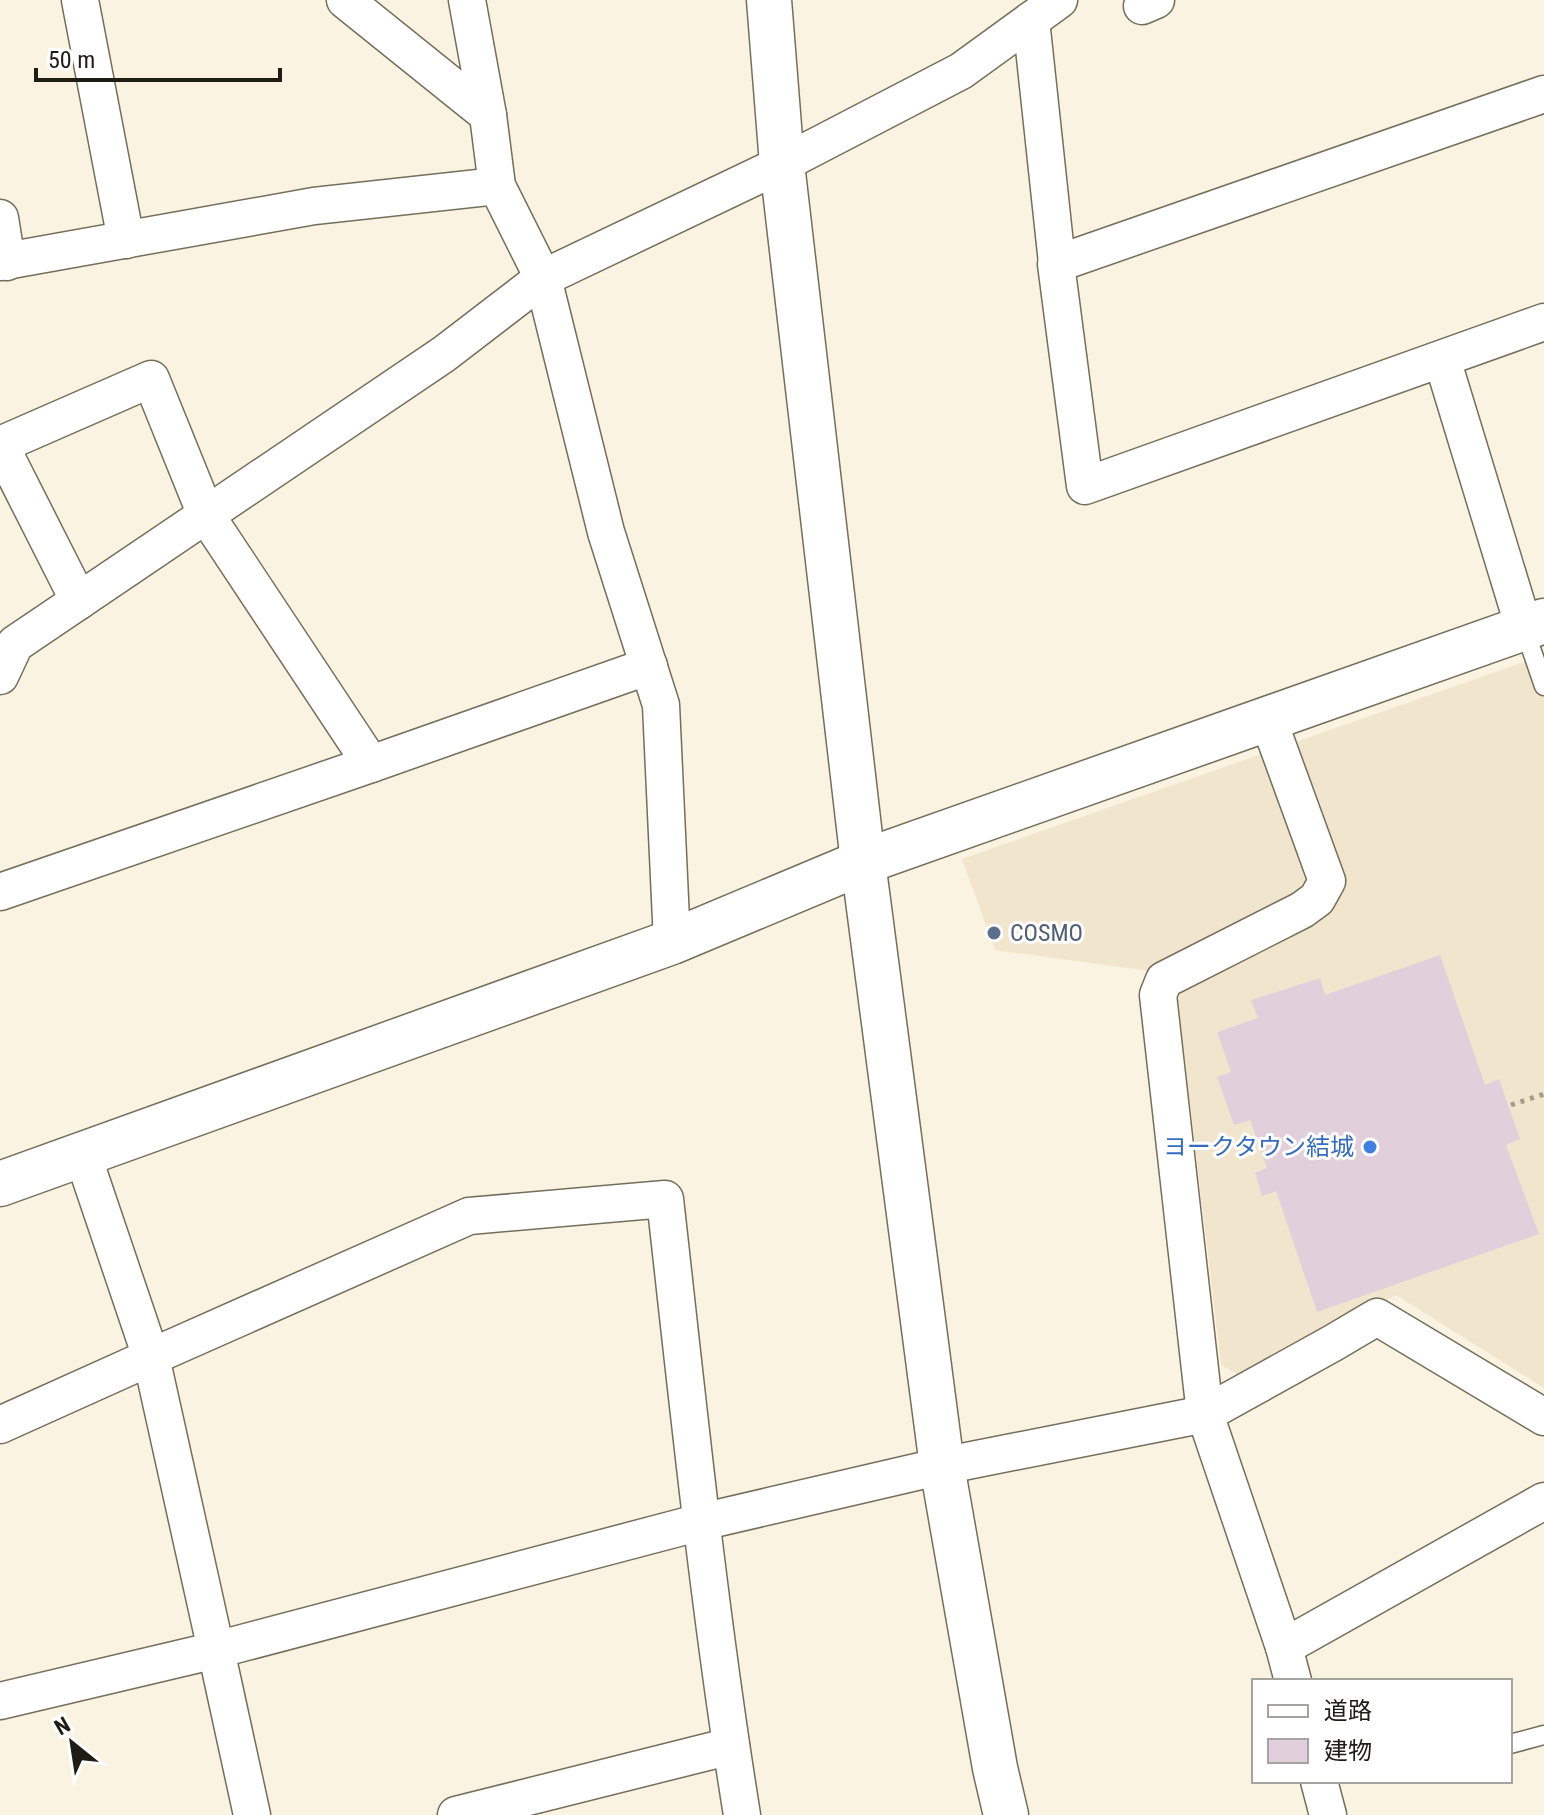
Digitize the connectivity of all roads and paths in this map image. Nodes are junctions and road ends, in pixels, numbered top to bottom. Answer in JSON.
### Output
{"nodes":[{"id":1,"x":80,"y":0,"type":"edge"},
{"id":2,"x":345,"y":0,"type":"edge"},
{"id":3,"x":467,"y":0,"type":"edge"},
{"id":4,"x":769,"y":0,"type":"edge"},
{"id":5,"x":1045,"y":10,"type":"edge"},
{"id":6,"x":1544,"y":94,"type":"edge"},
{"id":7,"x":488,"y":115,"type":"junction"},
{"id":8,"x":782,"y":164,"type":"junction"},
{"id":9,"x":497,"y":186,"type":"junction"},
{"id":10,"x":0,"y":218,"type":"edge"},
{"id":11,"x":126,"y":240,"type":"junction"},
{"id":12,"x":4,"y":262,"type":"edge"},
{"id":13,"x":1057,"y":263,"type":"junction"},
{"id":14,"x":543,"y":278,"type":"junction"},
{"id":15,"x":1544,"y":322,"type":"edge"},
{"id":16,"x":1442,"y":359,"type":"junction"},
{"id":17,"x":0,"y":445,"type":"edge"},
{"id":18,"x":206,"y":515,"type":"junction"},
{"id":19,"x":79,"y":601,"type":"junction"},
{"id":20,"x":1534,"y":624,"type":"edge"},
{"id":21,"x":649,"y":666,"type":"junction"},
{"id":22,"x":0,"y":676,"type":"edge"},
{"id":23,"x":1544,"y":686,"type":"edge"},
{"id":24,"x":1268,"y":719,"type":"junction"},
{"id":25,"x":371,"y":764,"type":"junction"},
{"id":26,"x":863,"y":862,"type":"junction"},
{"id":27,"x":0,"y":892,"type":"edge"},
{"id":28,"x":672,"y":942,"type":"junction"},
{"id":29,"x":1544,"y":1094,"type":"edge"},
{"id":30,"x":1511,"y":1105,"type":"dead end"},
{"id":31,"x":82,"y":1153,"type":"junction"},
{"id":32,"x":0,"y":1184,"type":"edge"},
{"id":33,"x":151,"y":1357,"type":"junction"},
{"id":34,"x":1205,"y":1414,"type":"junction"},
{"id":35,"x":1544,"y":1417,"type":"edge"},
{"id":36,"x":0,"y":1425,"type":"edge"},
{"id":37,"x":942,"y":1466,"type":"junction"},
{"id":38,"x":1544,"y":1501,"type":"edge"},
{"id":39,"x":701,"y":1522,"type":"junction"},
{"id":40,"x":216,"y":1650,"type":"junction"},
{"id":41,"x":1288,"y":1664,"type":"edge"},
{"id":42,"x":0,"y":1701,"type":"edge"},
{"id":43,"x":1544,"y":1735,"type":"edge"},
{"id":44,"x":1512,"y":1743,"type":"edge"},
{"id":45,"x":731,"y":1746,"type":"junction"},
{"id":46,"x":1320,"y":1783,"type":"edge"},
{"id":47,"x":252,"y":1815,"type":"edge"},
{"id":48,"x":456,"y":1815,"type":"edge"},
{"id":49,"x":742,"y":1815,"type":"edge"},
{"id":50,"x":1006,"y":1815,"type":"edge"},
{"id":51,"x":1328,"y":1815,"type":"edge"}],
"edges":[{"from":1,"to":11,"type":"street"},
{"from":2,"to":7,"type":"street"},
{"from":3,"to":7,"type":"street"},
{"from":4,"to":8,"type":"street"},
{"from":5,"to":8,"type":"street"},
{"from":5,"to":13,"type":"street"},
{"from":6,"to":13,"type":"street"},
{"from":7,"to":9,"type":"street"},
{"from":8,"to":14,"type":"street"},
{"from":8,"to":26,"type":"street"},
{"from":9,"to":11,"type":"street"},
{"from":9,"to":14,"type":"street"},
{"from":10,"to":12,"type":"street"},
{"from":11,"to":12,"type":"street"},
{"from":13,"to":16,"type":"street"},
{"from":14,"to":18,"type":"street"},
{"from":14,"to":21,"type":"street"},
{"from":15,"to":16,"type":"street"},
{"from":16,"to":20,"type":"street"},
{"from":17,"to":18,"type":"street"},
{"from":17,"to":19,"type":"street"},
{"from":18,"to":19,"type":"street"},
{"from":18,"to":25,"type":"street"},
{"from":19,"to":22,"type":"street"},
{"from":20,"to":23,"type":"lane"},
{"from":20,"to":24,"type":"street"},
{"from":21,"to":25,"type":"street"},
{"from":21,"to":28,"type":"street"},
{"from":24,"to":26,"type":"street"},
{"from":24,"to":34,"type":"street"},
{"from":25,"to":27,"type":"street"},
{"from":26,"to":28,"type":"street"},
{"from":26,"to":37,"type":"street"},
{"from":28,"to":31,"type":"street"},
{"from":29,"to":30,"type":"path"},
{"from":31,"to":32,"type":"street"},
{"from":31,"to":33,"type":"street"},
{"from":33,"to":36,"type":"street"},
{"from":33,"to":39,"type":"street"},
{"from":33,"to":40,"type":"street"},
{"from":34,"to":35,"type":"street"},
{"from":34,"to":37,"type":"street"},
{"from":34,"to":41,"type":"street"},
{"from":37,"to":39,"type":"street"},
{"from":37,"to":50,"type":"street"},
{"from":38,"to":41,"type":"street"},
{"from":39,"to":40,"type":"street"},
{"from":39,"to":45,"type":"street"},
{"from":40,"to":42,"type":"street"},
{"from":40,"to":47,"type":"street"},
{"from":43,"to":44,"type":"lane"},
{"from":45,"to":48,"type":"street"},
{"from":45,"to":49,"type":"street"},
{"from":46,"to":51,"type":"street"}]}
